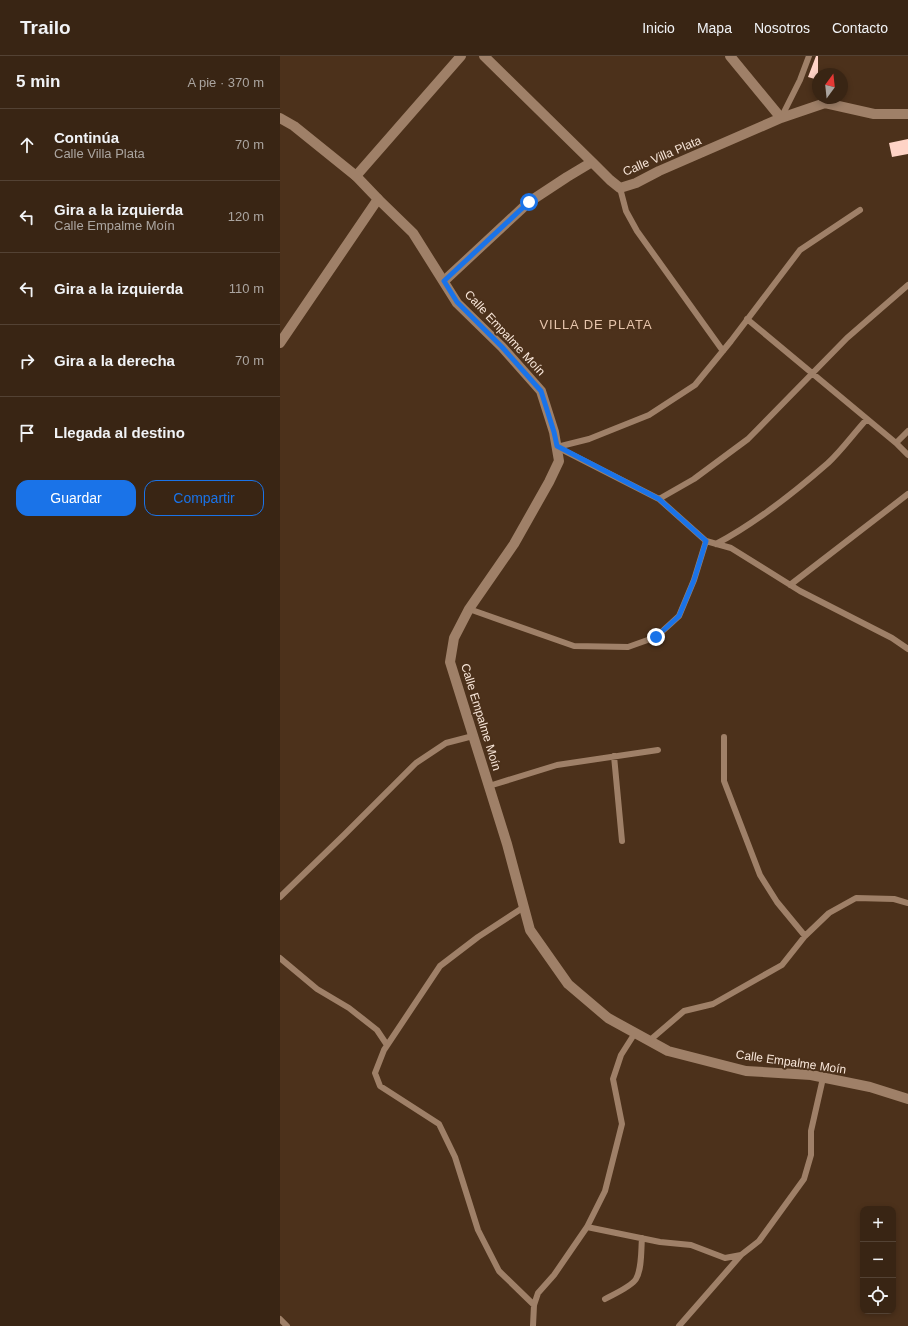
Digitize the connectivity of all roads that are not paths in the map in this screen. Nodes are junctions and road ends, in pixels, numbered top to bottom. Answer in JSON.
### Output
{"nodes":[{"id":1,"x":461,"y":56,"type":"edge"},
{"id":2,"x":484,"y":56,"type":"edge"},
{"id":3,"x":730,"y":56,"type":"edge"},
{"id":4,"x":809,"y":56,"type":"edge"},
{"id":5,"x":908,"y":114,"type":"edge"},
{"id":6,"x":280,"y":118,"type":"edge"},
{"id":7,"x":781,"y":118,"type":"junction"},
{"id":8,"x":592,"y":162,"type":"junction"},
{"id":9,"x":356,"y":176,"type":"junction"},
{"id":10,"x":620,"y":188,"type":"junction"},
{"id":11,"x":378,"y":200,"type":"junction"},
{"id":12,"x":860,"y":210,"type":"dead end"},
{"id":13,"x":444,"y":281,"type":"junction"},
{"id":14,"x":908,"y":285,"type":"edge"},
{"id":15,"x":747,"y":319,"type":"junction"},
{"id":16,"x":280,"y":344,"type":"edge"},
{"id":17,"x":723,"y":351,"type":"junction"},
{"id":18,"x":813,"y":374,"type":"junction"},
{"id":19,"x":867,"y":419,"type":"junction"},
{"id":20,"x":908,"y":431,"type":"edge"},
{"id":21,"x":896,"y":443,"type":"junction"},
{"id":22,"x":557,"y":446,"type":"junction"},
{"id":23,"x":908,"y":455,"type":"edge"},
{"id":24,"x":908,"y":494,"type":"edge"},
{"id":25,"x":659,"y":499,"type":"junction"},
{"id":26,"x":706,"y":541,"type":"junction"},
{"id":27,"x":716,"y":544,"type":"junction"},
{"id":28,"x":790,"y":585,"type":"junction"},
{"id":29,"x":469,"y":609,"type":"junction"},
{"id":30,"x":908,"y":649,"type":"edge"},
{"id":31,"x":473,"y":736,"type":"junction"},
{"id":32,"x":724,"y":737,"type":"dead end"},
{"id":33,"x":658,"y":750,"type":"dead end"},
{"id":34,"x":614,"y":756,"type":"junction"},
{"id":35,"x":489,"y":786,"type":"junction"},
{"id":36,"x":622,"y":840,"type":"dead end"},
{"id":37,"x":280,"y":897,"type":"edge"},
{"id":38,"x":908,"y":903,"type":"edge"},
{"id":39,"x":524,"y":907,"type":"junction"},
{"id":40,"x":805,"y":936,"type":"junction"},
{"id":41,"x":280,"y":958,"type":"edge"},
{"id":42,"x":635,"y":1033,"type":"junction"},
{"id":43,"x":649,"y":1041,"type":"junction"},
{"id":44,"x":387,"y":1045,"type":"junction"},
{"id":45,"x":823,"y":1078,"type":"junction"},
{"id":46,"x":908,"y":1099,"type":"edge"},
{"id":47,"x":587,"y":1227,"type":"junction"},
{"id":48,"x":642,"y":1238,"type":"junction"},
{"id":49,"x":741,"y":1255,"type":"junction"},
{"id":50,"x":605,"y":1299,"type":"dead end"},
{"id":51,"x":534,"y":1305,"type":"junction"},
{"id":52,"x":280,"y":1319,"type":"edge"},
{"id":53,"x":287,"y":1326,"type":"edge"},
{"id":54,"x":533,"y":1326,"type":"edge"},
{"id":55,"x":679,"y":1326,"type":"edge"}],
"edges":[{"from":1,"to":9,"type":"street"},
{"from":2,"to":8,"type":"street","name":"Calle Villa Plata"},
{"from":3,"to":7,"type":"street"},
{"from":4,"to":7,"type":"lane"},
{"from":5,"to":7,"type":"street","name":"Calle Villa Plata"},
{"from":6,"to":9,"type":"street","name":"Calle Empalme Moín"},
{"from":7,"to":10,"type":"street","name":"Calle Villa Plata"},
{"from":8,"to":10,"type":"street","name":"Calle Villa Plata"},
{"from":8,"to":13,"type":"street"},
{"from":9,"to":11,"type":"street","name":"Calle Empalme Moín"},
{"from":10,"to":17,"type":"lane"},
{"from":11,"to":13,"type":"street","name":"Calle Empalme Moín"},
{"from":11,"to":16,"type":"street"},
{"from":12,"to":15,"type":"lane"},
{"from":13,"to":22,"type":"street","name":"Calle Empalme Moín"},
{"from":14,"to":18,"type":"lane"},
{"from":15,"to":17,"type":"lane"},
{"from":15,"to":18,"type":"lane"},
{"from":17,"to":22,"type":"lane"},
{"from":18,"to":19,"type":"lane"},
{"from":18,"to":25,"type":"lane"},
{"from":19,"to":21,"type":"lane"},
{"from":19,"to":27,"type":"lane"},
{"from":20,"to":21,"type":"lane"},
{"from":21,"to":23,"type":"lane"},
{"from":22,"to":25,"type":"lane"},
{"from":22,"to":29,"type":"street","name":"Calle Empalme Moín"},
{"from":24,"to":28,"type":"lane"},
{"from":25,"to":26,"type":"lane"},
{"from":26,"to":27,"type":"lane"},
{"from":26,"to":29,"type":"lane"},
{"from":27,"to":28,"type":"lane"},
{"from":28,"to":30,"type":"lane"},
{"from":29,"to":31,"type":"street","name":"Calle Empalme Moín"},
{"from":31,"to":35,"type":"street","name":"Calle Empalme Moín"},
{"from":31,"to":37,"type":"lane"},
{"from":32,"to":40,"type":"lane"},
{"from":33,"to":34,"type":"lane"},
{"from":34,"to":35,"type":"lane"},
{"from":34,"to":36,"type":"lane"},
{"from":35,"to":39,"type":"street","name":"Calle Empalme Moín"},
{"from":38,"to":40,"type":"lane"},
{"from":39,"to":42,"type":"street","name":"Calle Empalme Moín"},
{"from":39,"to":44,"type":"lane"},
{"from":40,"to":43,"type":"lane"},
{"from":41,"to":44,"type":"lane"},
{"from":42,"to":43,"type":"street","name":"Calle Empalme Moín"},
{"from":42,"to":47,"type":"lane"},
{"from":43,"to":45,"type":"street","name":"Calle Empalme Moín"},
{"from":44,"to":51,"type":"lane"},
{"from":45,"to":46,"type":"street","name":"Calle Empalme Moín"},
{"from":45,"to":49,"type":"lane"},
{"from":47,"to":48,"type":"lane"},
{"from":47,"to":51,"type":"lane"},
{"from":48,"to":49,"type":"lane"},
{"from":48,"to":50,"type":"lane"},
{"from":49,"to":55,"type":"lane"},
{"from":51,"to":54,"type":"lane"},
{"from":52,"to":53,"type":"lane"}]}
